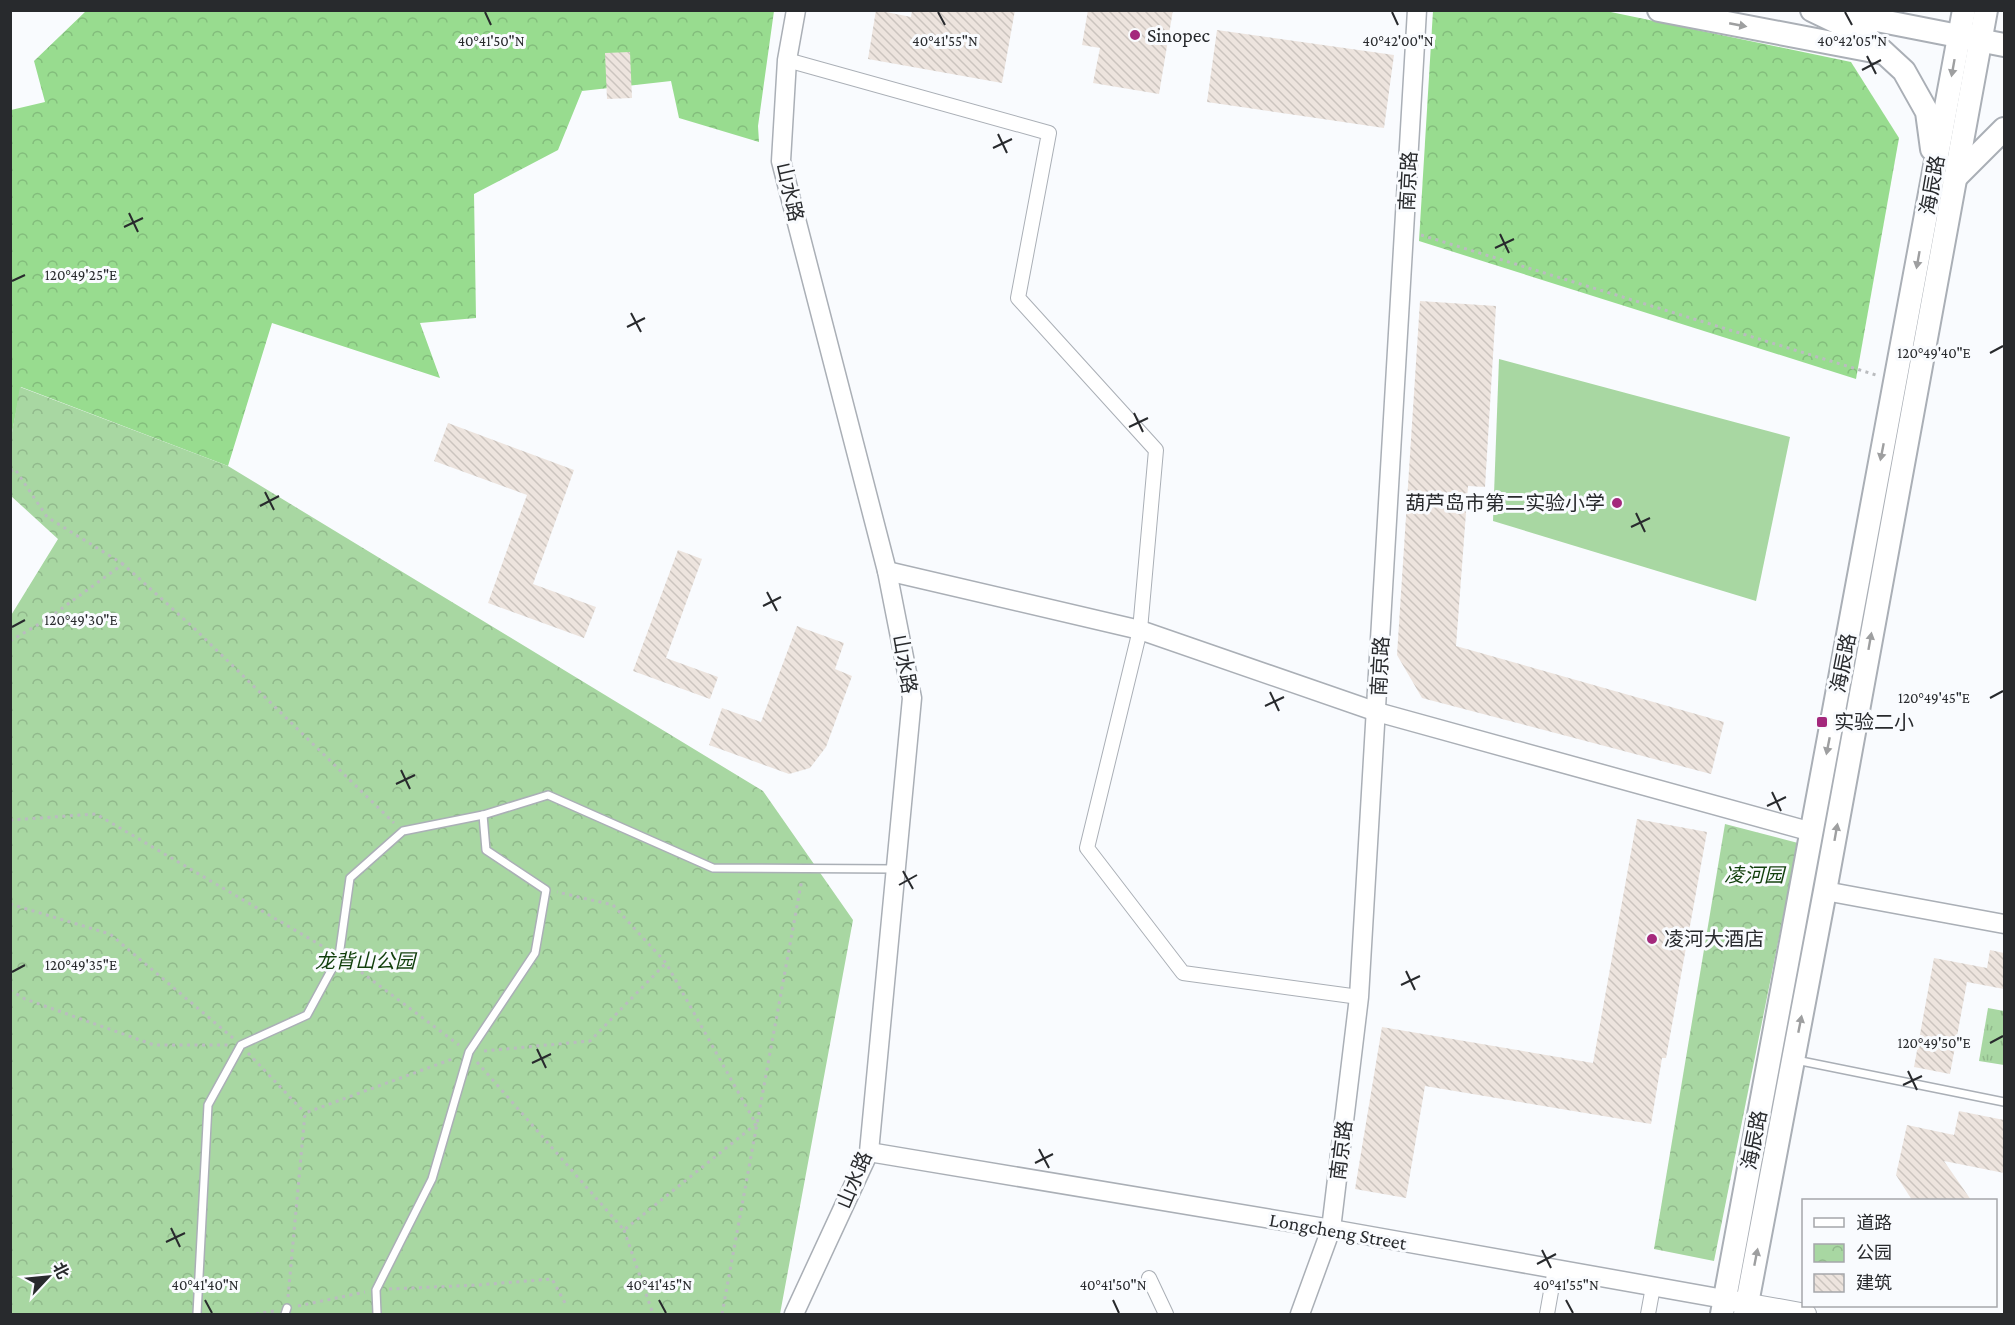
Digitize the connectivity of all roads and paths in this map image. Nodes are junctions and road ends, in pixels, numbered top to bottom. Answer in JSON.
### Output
{"nodes":[{"id":1,"x":796,"y":10,"type":"edge"},
{"id":2,"x":1418,"y":10,"type":"edge"},
{"id":3,"x":1659,"y":10,"type":"edge"},
{"id":4,"x":1812,"y":10,"type":"edge"},
{"id":5,"x":1828,"y":10,"type":"edge"},
{"id":6,"x":1964,"y":10,"type":"edge"},
{"id":7,"x":1986,"y":10,"type":"edge"},
{"id":8,"x":1969,"y":38,"type":"junction"},
{"id":9,"x":2004,"y":45,"type":"edge"},
{"id":10,"x":1884,"y":53,"type":"junction"},
{"id":11,"x":787,"y":60,"type":"junction"},
{"id":12,"x":2004,"y":129,"type":"edge"},
{"id":13,"x":1944,"y":174,"type":"junction"},
{"id":14,"x":1405,"y":230,"type":"junction"},
{"id":15,"x":1895,"y":381,"type":"junction"},
{"id":16,"x":10,"y":471,"type":"edge"},
{"id":17,"x":123,"y":564,"type":"junction"},
{"id":18,"x":887,"y":571,"type":"junction"},
{"id":19,"x":1140,"y":630,"type":"junction"},
{"id":20,"x":10,"y":641,"type":"edge"},
{"id":21,"x":1377,"y":712,"type":"junction"},
{"id":22,"x":483,"y":815,"type":"junction"},
{"id":23,"x":10,"y":820,"type":"edge"},
{"id":24,"x":403,"y":831,"type":"junction"},
{"id":25,"x":1812,"y":832,"type":"junction"},
{"id":26,"x":804,"y":868,"type":"junction"},
{"id":27,"x":896,"y":869,"type":"junction"},
{"id":28,"x":546,"y":890,"type":"junction"},
{"id":29,"x":1825,"y":891,"type":"junction"},
{"id":30,"x":10,"y":904,"type":"edge"},
{"id":31,"x":2004,"y":924,"type":"edge"},
{"id":32,"x":339,"y":956,"type":"junction"},
{"id":33,"x":666,"y":963,"type":"junction"},
{"id":34,"x":10,"y":990,"type":"edge"},
{"id":35,"x":1359,"y":997,"type":"junction"},
{"id":36,"x":241,"y":1045,"type":"junction"},
{"id":37,"x":469,"y":1052,"type":"junction"},
{"id":38,"x":1794,"y":1060,"type":"junction"},
{"id":39,"x":2004,"y":1102,"type":"edge"},
{"id":40,"x":305,"y":1113,"type":"junction"},
{"id":41,"x":756,"y":1124,"type":"junction"},
{"id":42,"x":869,"y":1152,"type":"junction"},
{"id":43,"x":1331,"y":1229,"type":"junction"},
{"id":44,"x":624,"y":1230,"type":"junction"},
{"id":45,"x":1556,"y":1269,"type":"junction"},
{"id":46,"x":1149,"y":1278,"type":"dead end"},
{"id":47,"x":1653,"y":1287,"type":"junction"},
{"id":48,"x":376,"y":1290,"type":"junction"},
{"id":49,"x":565,"y":1303,"type":"dead end"},
{"id":50,"x":1723,"y":1307,"type":"edge"},
{"id":51,"x":1746,"y":1309,"type":"edge"},
{"id":52,"x":286,"y":1311,"type":"edge"},
{"id":53,"x":197,"y":1314,"type":"edge"},
{"id":54,"x":377,"y":1314,"type":"edge"},
{"id":55,"x":653,"y":1314,"type":"edge"},
{"id":56,"x":722,"y":1314,"type":"edge"},
{"id":57,"x":794,"y":1314,"type":"edge"},
{"id":58,"x":1166,"y":1314,"type":"edge"},
{"id":59,"x":1300,"y":1314,"type":"edge"},
{"id":60,"x":1547,"y":1314,"type":"edge"},
{"id":61,"x":1648,"y":1314,"type":"edge"},
{"id":62,"x":1806,"y":1314,"type":"edge"}],
"edges":[{"from":1,"to":11,"type":"street","name":"山水路"},
{"from":2,"to":14,"type":"street","name":"南京路"},
{"from":3,"to":10,"type":"main road","one_way":true},
{"from":4,"to":10,"type":"main road"},
{"from":5,"to":8,"type":"main road"},
{"from":6,"to":8,"type":"main road","name":"海辰路"},
{"from":7,"to":8,"type":"main road","name":"海辰路"},
{"from":8,"to":9,"type":"main road"},
{"from":8,"to":13,"type":"main road","name":"海辰路"},
{"from":10,"to":13,"type":"main road"},
{"from":11,"to":18,"type":"street","name":"山水路"},
{"from":11,"to":19,"type":"street"},
{"from":12,"to":13,"type":"main road"},
{"from":13,"to":15,"type":"main road","name":"海辰路","one_way":true},
{"from":29,"to":13,"type":"main road","name":"海辰路","one_way":true},
{"from":14,"to":15,"type":"path"},
{"from":14,"to":21,"type":"street","name":"南京路"},
{"from":15,"to":25,"type":"main road","name":"海辰路","one_way":true},
{"from":16,"to":17,"type":"path"},
{"from":17,"to":20,"type":"path"},
{"from":17,"to":24,"type":"path"},
{"from":18,"to":19,"type":"street"},
{"from":18,"to":27,"type":"street","name":"山水路"},
{"from":19,"to":21,"type":"street"},
{"from":19,"to":35,"type":"street"},
{"from":21,"to":25,"type":"street"},
{"from":21,"to":35,"type":"street","name":"南京路"},
{"from":22,"to":24,"type":"lane"},
{"from":22,"to":26,"type":"lane"},
{"from":22,"to":28,"type":"lane"},
{"from":23,"to":32,"type":"path"},
{"from":24,"to":32,"type":"lane"},
{"from":25,"to":50,"type":"main road","name":"海辰路"},
{"from":26,"to":27,"type":"lane"},
{"from":26,"to":41,"type":"path"},
{"from":27,"to":42,"type":"street","name":"山水路"},
{"from":28,"to":33,"type":"path"},
{"from":28,"to":37,"type":"lane"},
{"from":29,"to":31,"type":"street"},
{"from":38,"to":29,"type":"main road","name":"海辰路","one_way":true},
{"from":30,"to":36,"type":"path"},
{"from":32,"to":36,"type":"lane"},
{"from":32,"to":37,"type":"path"},
{"from":33,"to":37,"type":"path"},
{"from":33,"to":41,"type":"path"},
{"from":34,"to":36,"type":"path"},
{"from":35,"to":43,"type":"street","name":"南京路"},
{"from":36,"to":40,"type":"path"},
{"from":36,"to":53,"type":"lane"},
{"from":37,"to":40,"type":"path"},
{"from":37,"to":44,"type":"path"},
{"from":37,"to":48,"type":"lane"},
{"from":38,"to":39,"type":"lane"},
{"from":51,"to":38,"type":"main road","name":"海辰路","one_way":true},
{"from":40,"to":52,"type":"path"},
{"from":41,"to":44,"type":"path"},
{"from":41,"to":56,"type":"path"},
{"from":42,"to":43,"type":"street","name":"Longcheng Street"},
{"from":42,"to":57,"type":"street","name":"山水路"},
{"from":43,"to":45,"type":"street","name":"Longcheng Street"},
{"from":43,"to":59,"type":"street","name":"南京路"},
{"from":44,"to":55,"type":"path"},
{"from":45,"to":47,"type":"street","name":"Longcheng Street"},
{"from":45,"to":60,"type":"street"},
{"from":46,"to":58,"type":"street"},
{"from":47,"to":50,"type":"street","name":"Longcheng Street"},
{"from":47,"to":61,"type":"street"},
{"from":48,"to":49,"type":"path"},
{"from":48,"to":52,"type":"path"},
{"from":48,"to":54,"type":"lane"},
{"from":50,"to":51,"type":"main road","name":"Longcheng Street"},
{"from":51,"to":62,"type":"main road","name":"Longcheng Street"}]}
